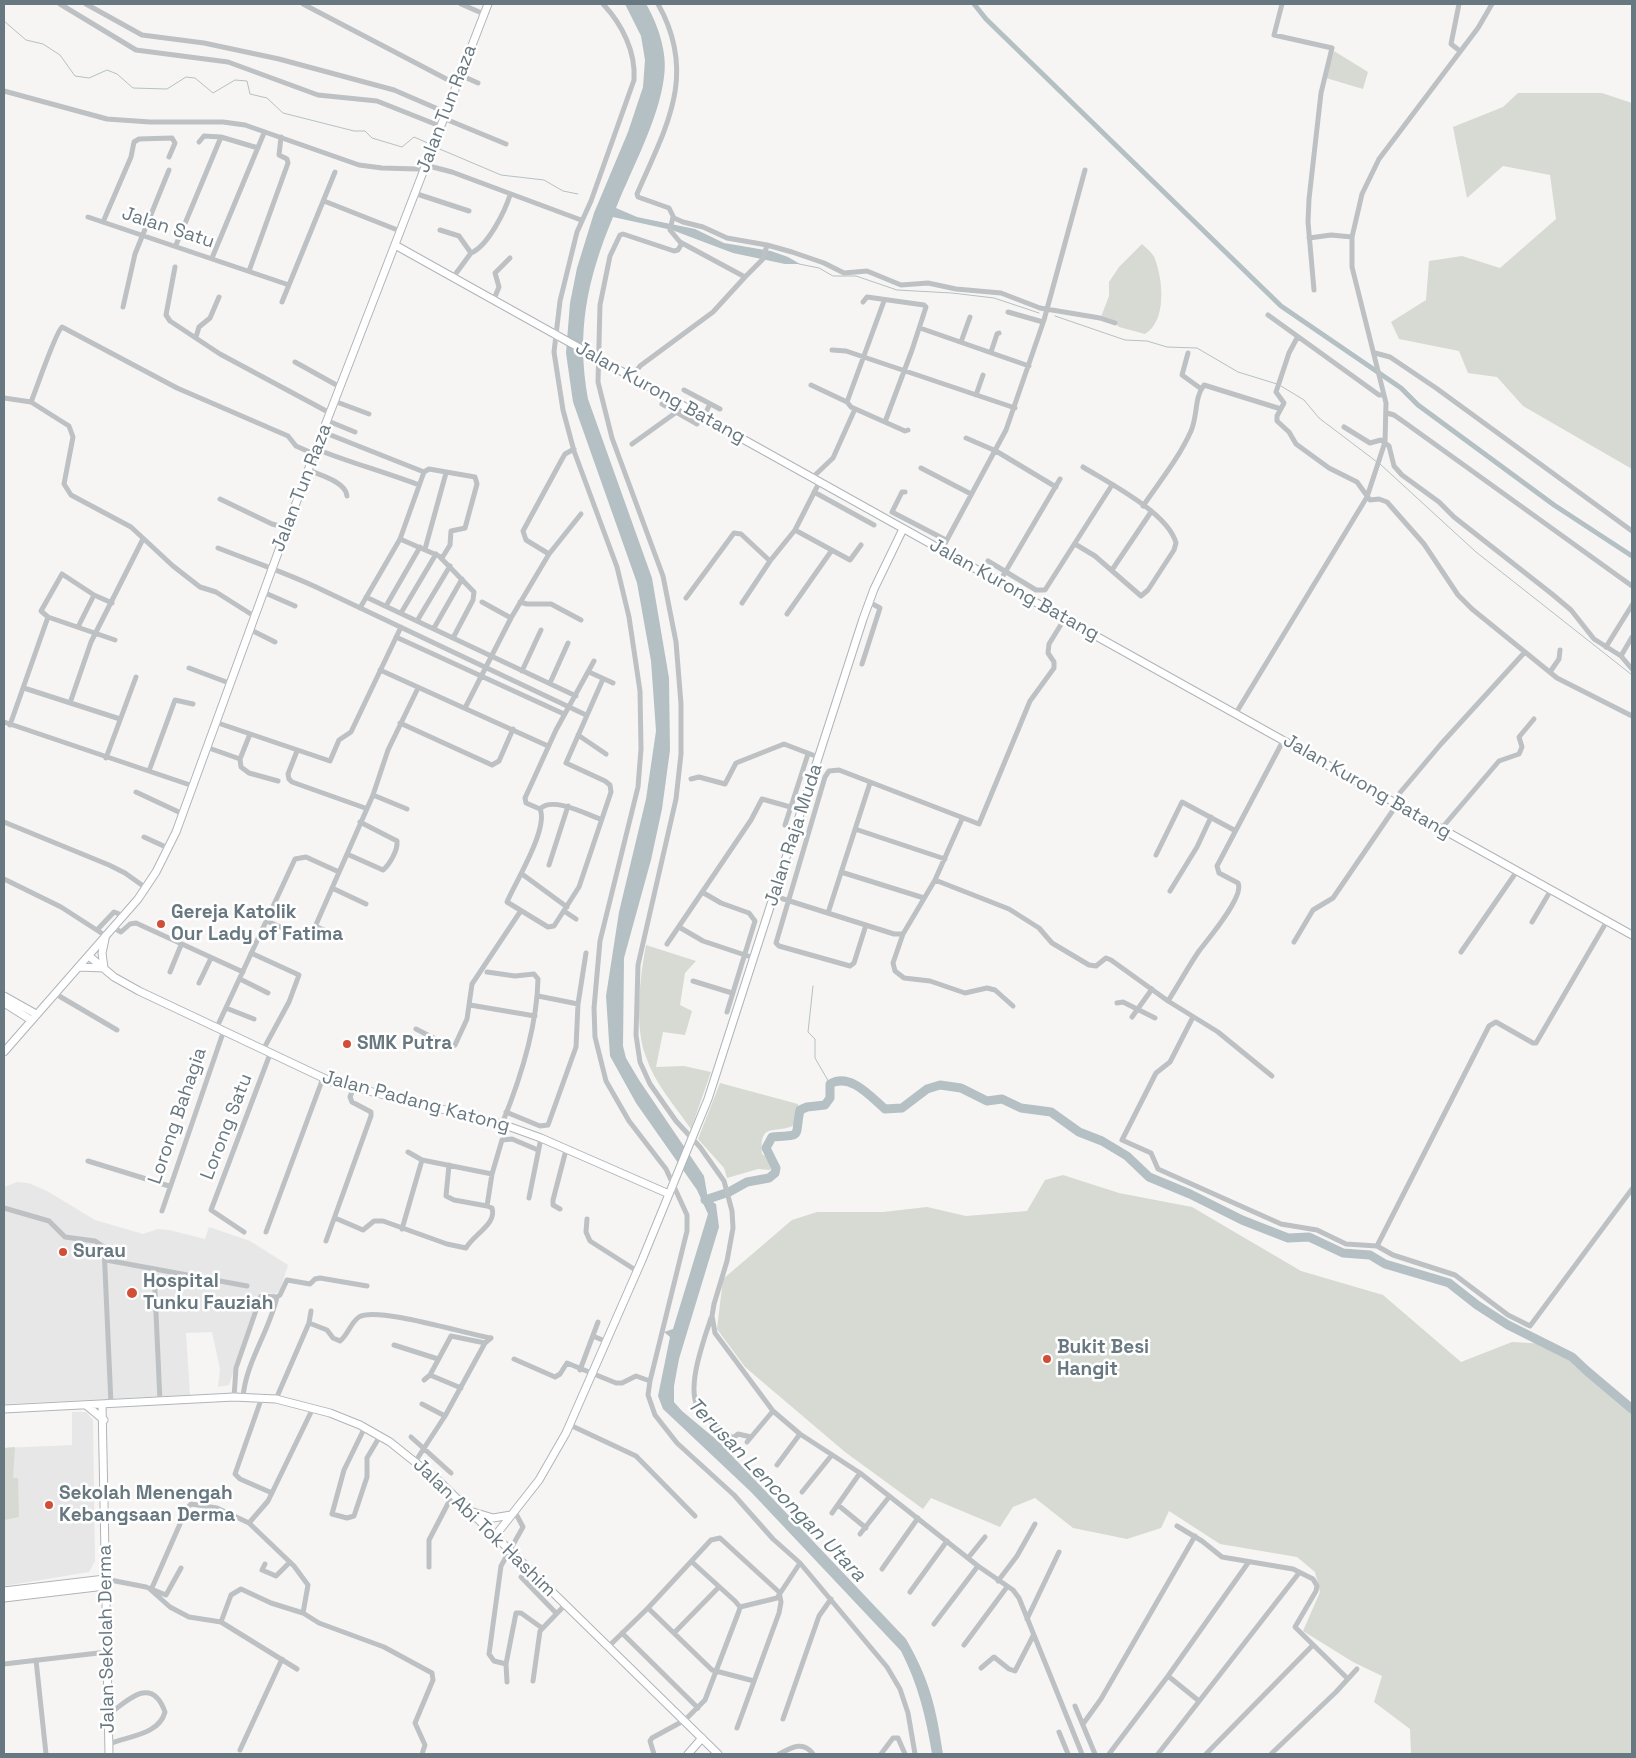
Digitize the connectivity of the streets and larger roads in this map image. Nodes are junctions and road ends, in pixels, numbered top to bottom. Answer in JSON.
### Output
{"nodes":[{"id":1,"x":60,"y":4,"type":"edge"},
{"id":2,"x":86,"y":4,"type":"edge"},
{"id":3,"x":303,"y":4,"type":"edge"},
{"id":4,"x":461,"y":4,"type":"edge"},
{"id":5,"x":488,"y":4,"type":"edge"},
{"id":6,"x":603,"y":4,"type":"edge"},
{"id":7,"x":658,"y":4,"type":"edge"},
{"id":8,"x":1282,"y":4,"type":"edge"},
{"id":9,"x":1459,"y":4,"type":"edge"},
{"id":10,"x":1492,"y":4,"type":"edge"},
{"id":11,"x":484,"y":14,"type":"junction"},
{"id":12,"x":1460,"y":50,"type":"junction"},
{"id":13,"x":460,"y":75,"type":"junction"},
{"id":14,"x":478,"y":83,"type":"dead end"},
{"id":15,"x":456,"y":84,"type":"junction"},
{"id":16,"x":4,"y":91,"type":"edge"},
{"id":17,"x":444,"y":115,"type":"junction"},
{"id":18,"x":440,"y":126,"type":"junction"},
{"id":19,"x":264,"y":133,"type":"junction"},
{"id":20,"x":221,"y":137,"type":"junction"},
{"id":21,"x":281,"y":137,"type":"junction"},
{"id":22,"x":199,"y":142,"type":"dead end"},
{"id":23,"x":506,"y":144,"type":"dead end"},
{"id":24,"x":258,"y":148,"type":"junction"},
{"id":25,"x":169,"y":157,"type":"dead end"},
{"id":26,"x":426,"y":164,"type":"junction"},
{"id":27,"x":169,"y":170,"type":"dead end"},
{"id":28,"x":1085,"y":170,"type":"dead end"},
{"id":29,"x":335,"y":172,"type":"dead end"},
{"id":30,"x":414,"y":193,"type":"junction"},
{"id":31,"x":510,"y":194,"type":"junction"},
{"id":32,"x":324,"y":201,"type":"junction"},
{"id":33,"x":469,"y":211,"type":"dead end"},
{"id":34,"x":88,"y":217,"type":"dead end"},
{"id":35,"x":581,"y":220,"type":"junction"},
{"id":36,"x":673,"y":220,"type":"junction"},
{"id":37,"x":103,"y":222,"type":"junction"},
{"id":38,"x":440,"y":230,"type":"dead end"},
{"id":39,"x":400,"y":231,"type":"junction"},
{"id":40,"x":142,"y":234,"type":"junction"},
{"id":41,"x":1352,"y":237,"type":"junction"},
{"id":42,"x":1309,"y":238,"type":"junction"},
{"id":43,"x":395,"y":244,"type":"junction"},
{"id":44,"x":682,"y":244,"type":"junction"},
{"id":45,"x":176,"y":245,"type":"junction"},
{"id":46,"x":767,"y":246,"type":"junction"},
{"id":47,"x":472,"y":253,"type":"junction"},
{"id":48,"x":212,"y":258,"type":"junction"},
{"id":49,"x":510,"y":258,"type":"dead end"},
{"id":50,"x":175,"y":268,"type":"dead end"},
{"id":51,"x":249,"y":271,"type":"junction"},
{"id":52,"x":454,"y":276,"type":"junction"},
{"id":53,"x":745,"y":277,"type":"junction"},
{"id":54,"x":289,"y":285,"type":"junction"},
{"id":55,"x":1314,"y":290,"type":"dead end"},
{"id":56,"x":219,"y":297,"type":"dead end"},
{"id":57,"x":494,"y":299,"type":"junction"},
{"id":58,"x":884,"y":301,"type":"junction"},
{"id":59,"x":282,"y":302,"type":"dead end"},
{"id":60,"x":863,"y":302,"type":"dead end"},
{"id":61,"x":123,"y":307,"type":"dead end"},
{"id":62,"x":1047,"y":309,"type":"junction"},
{"id":63,"x":1008,"y":312,"type":"dead end"},
{"id":64,"x":1268,"y":315,"type":"dead end"},
{"id":65,"x":970,"y":317,"type":"dead end"},
{"id":66,"x":1043,"y":322,"type":"junction"},
{"id":67,"x":1115,"y":324,"type":"dead end"},
{"id":68,"x":920,"y":328,"type":"junction"},
{"id":69,"x":999,"y":333,"type":"dead end"},
{"id":70,"x":555,"y":335,"type":"junction"},
{"id":71,"x":196,"y":337,"type":"junction"},
{"id":72,"x":1297,"y":338,"type":"junction"},
{"id":73,"x":961,"y":342,"type":"junction"},
{"id":74,"x":832,"y":350,"type":"dead end"},
{"id":75,"x":991,"y":352,"type":"junction"},
{"id":76,"x":1188,"y":353,"type":"dead end"},
{"id":77,"x":1375,"y":353,"type":"junction"},
{"id":78,"x":864,"y":357,"type":"junction"},
{"id":79,"x":595,"y":358,"type":"junction"},
{"id":80,"x":295,"y":362,"type":"dead end"},
{"id":81,"x":1029,"y":366,"type":"junction"},
{"id":82,"x":904,"y":371,"type":"junction"},
{"id":83,"x":983,"y":375,"type":"dead end"},
{"id":84,"x":632,"y":377,"type":"junction"},
{"id":85,"x":811,"y":385,"type":"dead end"},
{"id":86,"x":340,"y":386,"type":"junction"},
{"id":87,"x":1200,"y":388,"type":"junction"},
{"id":88,"x":684,"y":390,"type":"dead end"},
{"id":89,"x":1383,"y":394,"type":"junction"},
{"id":90,"x":976,"y":395,"type":"junction"},
{"id":91,"x":4,"y":398,"type":"edge"},
{"id":92,"x":334,"y":401,"type":"junction"},
{"id":93,"x":31,"y":402,"type":"junction"},
{"id":94,"x":847,"y":402,"type":"junction"},
{"id":95,"x":662,"y":404,"type":"dead end"},
{"id":96,"x":710,"y":404,"type":"junction"},
{"id":97,"x":685,"y":406,"type":"junction"},
{"id":98,"x":1014,"y":408,"type":"junction"},
{"id":99,"x":720,"y":409,"type":"dead end"},
{"id":100,"x":855,"y":409,"type":"junction"},
{"id":101,"x":1281,"y":409,"type":"junction"},
{"id":102,"x":676,"y":412,"type":"junction"},
{"id":103,"x":1386,"y":413,"type":"junction"},
{"id":104,"x":369,"y":414,"type":"dead end"},
{"id":105,"x":704,"y":416,"type":"junction"},
{"id":106,"x":329,"y":417,"type":"junction"},
{"id":107,"x":885,"y":422,"type":"junction"},
{"id":108,"x":697,"y":424,"type":"dead end"},
{"id":109,"x":1344,"y":427,"type":"dead end"},
{"id":110,"x":908,"y":430,"type":"dead end"},
{"id":111,"x":323,"y":432,"type":"junction"},
{"id":112,"x":355,"y":432,"type":"dead end"},
{"id":113,"x":966,"y":438,"type":"dead end"},
{"id":114,"x":1385,"y":442,"type":"junction"},
{"id":115,"x":632,"y":444,"type":"dead end"},
{"id":116,"x":574,"y":449,"type":"junction"},
{"id":117,"x":996,"y":451,"type":"junction"},
{"id":118,"x":315,"y":452,"type":"junction"},
{"id":119,"x":1083,"y":467,"type":"dead end"},
{"id":120,"x":921,"y":468,"type":"dead end"},
{"id":121,"x":308,"y":470,"type":"junction"},
{"id":122,"x":424,"y":472,"type":"junction"},
{"id":123,"x":446,"y":473,"type":"junction"},
{"id":124,"x":816,"y":479,"type":"junction"},
{"id":125,"x":1060,"y":480,"type":"dead end"},
{"id":126,"x":419,"y":485,"type":"junction"},
{"id":127,"x":1112,"y":485,"type":"junction"},
{"id":128,"x":1056,"y":487,"type":"junction"},
{"id":129,"x":814,"y":492,"type":"junction"},
{"id":130,"x":905,"y":492,"type":"dead end"},
{"id":131,"x":971,"y":494,"type":"junction"},
{"id":132,"x":347,"y":496,"type":"dead end"},
{"id":133,"x":1367,"y":497,"type":"junction"},
{"id":134,"x":220,"y":499,"type":"dead end"},
{"id":135,"x":1143,"y":506,"type":"junction"},
{"id":136,"x":1152,"y":512,"type":"junction"},
{"id":137,"x":581,"y":514,"type":"dead end"},
{"id":138,"x":874,"y":525,"type":"dead end"},
{"id":139,"x":287,"y":528,"type":"junction"},
{"id":140,"x":903,"y":529,"type":"junction"},
{"id":141,"x":795,"y":530,"type":"junction"},
{"id":142,"x":1632,"y":531,"type":"edge"},
{"id":143,"x":143,"y":539,"type":"junction"},
{"id":144,"x":400,"y":539,"type":"junction"},
{"id":145,"x":946,"y":540,"type":"junction"},
{"id":146,"x":861,"y":544,"type":"dead end"},
{"id":147,"x":1075,"y":544,"type":"junction"},
{"id":148,"x":218,"y":548,"type":"dead end"},
{"id":149,"x":423,"y":548,"type":"junction"},
{"id":150,"x":942,"y":549,"type":"junction"},
{"id":151,"x":832,"y":550,"type":"junction"},
{"id":152,"x":436,"y":554,"type":"junction"},
{"id":153,"x":549,"y":554,"type":"junction"},
{"id":154,"x":442,"y":558,"type":"junction"},
{"id":155,"x":770,"y":561,"type":"junction"},
{"id":156,"x":988,"y":561,"type":"dead end"},
{"id":157,"x":450,"y":566,"type":"junction"},
{"id":158,"x":272,"y":567,"type":"junction"},
{"id":159,"x":1112,"y":570,"type":"junction"},
{"id":160,"x":1005,"y":572,"type":"junction"},
{"id":161,"x":462,"y":579,"type":"junction"},
{"id":162,"x":1000,"y":581,"type":"junction"},
{"id":163,"x":1632,"y":586,"type":"edge"},
{"id":164,"x":263,"y":592,"type":"junction"},
{"id":165,"x":94,"y":595,"type":"junction"},
{"id":166,"x":366,"y":597,"type":"junction"},
{"id":167,"x":686,"y":598,"type":"dead end"},
{"id":168,"x":482,"y":602,"type":"dead end"},
{"id":169,"x":520,"y":602,"type":"junction"},
{"id":170,"x":869,"y":602,"type":"junction"},
{"id":171,"x":112,"y":603,"type":"junction"},
{"id":172,"x":742,"y":603,"type":"dead end"},
{"id":173,"x":1632,"y":605,"type":"edge"},
{"id":174,"x":294,"y":606,"type":"dead end"},
{"id":175,"x":386,"y":606,"type":"junction"},
{"id":176,"x":360,"y":608,"type":"junction"},
{"id":177,"x":401,"y":613,"type":"junction"},
{"id":178,"x":786,"y":614,"type":"dead end"},
{"id":179,"x":254,"y":616,"type":"junction"},
{"id":180,"x":48,"y":617,"type":"junction"},
{"id":181,"x":511,"y":618,"type":"junction"},
{"id":182,"x":1065,"y":618,"type":"junction"},
{"id":183,"x":582,"y":620,"type":"dead end"},
{"id":184,"x":418,"y":621,"type":"junction"},
{"id":185,"x":78,"y":627,"type":"junction"},
{"id":186,"x":401,"y":627,"type":"junction"},
{"id":187,"x":434,"y":628,"type":"junction"},
{"id":188,"x":249,"y":629,"type":"junction"},
{"id":189,"x":541,"y":630,"type":"dead end"},
{"id":190,"x":97,"y":633,"type":"junction"},
{"id":191,"x":396,"y":637,"type":"junction"},
{"id":192,"x":453,"y":638,"type":"junction"},
{"id":193,"x":1632,"y":638,"type":"edge"},
{"id":194,"x":115,"y":640,"type":"dead end"},
{"id":195,"x":275,"y":642,"type":"dead end"},
{"id":196,"x":568,"y":643,"type":"dead end"},
{"id":197,"x":1606,"y":647,"type":"junction"},
{"id":198,"x":1560,"y":650,"type":"dead end"},
{"id":199,"x":1524,"y":653,"type":"junction"},
{"id":200,"x":1621,"y":656,"type":"junction"},
{"id":201,"x":492,"y":658,"type":"junction"},
{"id":202,"x":594,"y":661,"type":"dead end"},
{"id":203,"x":862,"y":664,"type":"dead end"},
{"id":204,"x":487,"y":666,"type":"junction"},
{"id":205,"x":189,"y":668,"type":"dead end"},
{"id":206,"x":1632,"y":669,"type":"edge"},
{"id":207,"x":380,"y":670,"type":"junction"},
{"id":208,"x":522,"y":671,"type":"junction"},
{"id":209,"x":589,"y":672,"type":"junction"},
{"id":210,"x":1550,"y":672,"type":"junction"},
{"id":211,"x":481,"y":676,"type":"junction"},
{"id":212,"x":136,"y":677,"type":"dead end"},
{"id":213,"x":603,"y":679,"type":"junction"},
{"id":214,"x":229,"y":683,"type":"junction"},
{"id":215,"x":550,"y":683,"type":"junction"},
{"id":216,"x":613,"y":683,"type":"dead end"},
{"id":217,"x":24,"y":688,"type":"junction"},
{"id":218,"x":418,"y":688,"type":"junction"},
{"id":219,"x":576,"y":696,"type":"junction"},
{"id":220,"x":70,"y":703,"type":"junction"},
{"id":221,"x":193,"y":704,"type":"dead end"},
{"id":222,"x":569,"y":707,"type":"junction"},
{"id":223,"x":465,"y":708,"type":"junction"},
{"id":224,"x":1236,"y":713,"type":"junction"},
{"id":225,"x":564,"y":714,"type":"junction"},
{"id":226,"x":586,"y":715,"type":"junction"},
{"id":227,"x":1632,"y":716,"type":"edge"},
{"id":228,"x":120,"y":719,"type":"junction"},
{"id":229,"x":1534,"y":719,"type":"dead end"},
{"id":230,"x":4,"y":722,"type":"edge"},
{"id":231,"x":215,"y":722,"type":"junction"},
{"id":232,"x":400,"y":723,"type":"junction"},
{"id":233,"x":10,"y":725,"type":"junction"},
{"id":234,"x":513,"y":730,"type":"junction"},
{"id":235,"x":250,"y":734,"type":"junction"},
{"id":236,"x":578,"y":735,"type":"junction"},
{"id":237,"x":1284,"y":739,"type":"junction"},
{"id":238,"x":548,"y":746,"type":"junction"},
{"id":239,"x":206,"y":747,"type":"junction"},
{"id":240,"x":297,"y":751,"type":"junction"},
{"id":241,"x":606,"y":754,"type":"dead end"},
{"id":242,"x":808,"y":754,"type":"junction"},
{"id":243,"x":106,"y":758,"type":"junction"},
{"id":244,"x":818,"y":758,"type":"junction"},
{"id":245,"x":240,"y":759,"type":"junction"},
{"id":246,"x":149,"y":771,"type":"junction"},
{"id":247,"x":691,"y":779,"type":"dead end"},
{"id":248,"x":278,"y":781,"type":"dead end"},
{"id":249,"x":870,"y":783,"type":"junction"},
{"id":250,"x":193,"y":786,"type":"junction"},
{"id":251,"x":136,"y":792,"type":"dead end"},
{"id":252,"x":373,"y":795,"type":"junction"},
{"id":253,"x":1395,"y":802,"type":"junction"},
{"id":254,"x":568,"y":806,"type":"junction"},
{"id":255,"x":791,"y":806,"type":"junction"},
{"id":256,"x":365,"y":808,"type":"junction"},
{"id":257,"x":538,"y":808,"type":"junction"},
{"id":258,"x":407,"y":809,"type":"dead end"},
{"id":259,"x":801,"y":810,"type":"junction"},
{"id":260,"x":183,"y":814,"type":"junction"},
{"id":261,"x":1211,"y":818,"type":"junction"},
{"id":262,"x":600,"y":819,"type":"junction"},
{"id":263,"x":962,"y":819,"type":"junction"},
{"id":264,"x":4,"y":822,"type":"edge"},
{"id":265,"x":360,"y":822,"type":"junction"},
{"id":266,"x":785,"y":825,"type":"dead end"},
{"id":267,"x":1440,"y":828,"type":"junction"},
{"id":268,"x":855,"y":829,"type":"junction"},
{"id":269,"x":1234,"y":830,"type":"junction"},
{"id":270,"x":144,"y":837,"type":"dead end"},
{"id":271,"x":168,"y":848,"type":"junction"},
{"id":272,"x":347,"y":854,"type":"junction"},
{"id":273,"x":1156,"y":855,"type":"dead end"},
{"id":274,"x":945,"y":860,"type":"junction"},
{"id":275,"x":549,"y":865,"type":"dead end"},
{"id":276,"x":1517,"y":871,"type":"junction"},
{"id":277,"x":338,"y":872,"type":"junction"},
{"id":278,"x":841,"y":872,"type":"junction"},
{"id":279,"x":522,"y":874,"type":"junction"},
{"id":280,"x":4,"y":879,"type":"edge"},
{"id":281,"x":935,"y":880,"type":"junction"},
{"id":282,"x":146,"y":888,"type":"junction"},
{"id":283,"x":332,"y":888,"type":"junction"},
{"id":284,"x":1170,"y":890,"type":"dead end"},
{"id":285,"x":1551,"y":890,"type":"junction"},
{"id":286,"x":702,"y":892,"type":"junction"},
{"id":287,"x":774,"y":896,"type":"junction"},
{"id":288,"x":924,"y":898,"type":"junction"},
{"id":289,"x":787,"y":900,"type":"junction"},
{"id":290,"x":366,"y":904,"type":"dead end"},
{"id":291,"x":565,"y":909,"type":"junction"},
{"id":292,"x":520,"y":912,"type":"junction"},
{"id":293,"x":828,"y":913,"type":"junction"},
{"id":294,"x":124,"y":916,"type":"junction"},
{"id":295,"x":576,"y":919,"type":"dead end"},
{"id":296,"x":267,"y":921,"type":"junction"},
{"id":297,"x":1607,"y":921,"type":"junction"},
{"id":298,"x":1532,"y":922,"type":"dead end"},
{"id":299,"x":866,"y":925,"type":"junction"},
{"id":300,"x":315,"y":926,"type":"junction"},
{"id":301,"x":679,"y":927,"type":"junction"},
{"id":302,"x":114,"y":928,"type":"junction"},
{"id":303,"x":97,"y":930,"type":"junction"},
{"id":304,"x":903,"y":934,"type":"junction"},
{"id":305,"x":1632,"y":935,"type":"edge"},
{"id":306,"x":106,"y":936,"type":"junction"},
{"id":307,"x":335,"y":936,"type":"dead end"},
{"id":308,"x":1294,"y":942,"type":"dead end"},
{"id":309,"x":667,"y":944,"type":"dead end"},
{"id":310,"x":181,"y":945,"type":"junction"},
{"id":311,"x":1461,"y":952,"type":"dead end"},
{"id":312,"x":586,"y":953,"type":"dead end"},
{"id":313,"x":252,"y":954,"type":"junction"},
{"id":314,"x":745,"y":955,"type":"junction"},
{"id":315,"x":90,"y":956,"type":"junction"},
{"id":316,"x":211,"y":958,"type":"junction"},
{"id":317,"x":754,"y":958,"type":"junction"},
{"id":318,"x":79,"y":967,"type":"junction"},
{"id":319,"x":104,"y":968,"type":"junction"},
{"id":320,"x":170,"y":972,"type":"dead end"},
{"id":321,"x":243,"y":972,"type":"junction"},
{"id":322,"x":487,"y":972,"type":"dead end"},
{"id":323,"x":240,"y":979,"type":"junction"},
{"id":324,"x":693,"y":981,"type":"dead end"},
{"id":325,"x":199,"y":983,"type":"dead end"},
{"id":326,"x":1152,"y":989,"type":"junction"},
{"id":327,"x":268,"y":992,"type":"dead end"},
{"id":328,"x":54,"y":993,"type":"junction"},
{"id":329,"x":732,"y":993,"type":"junction"},
{"id":330,"x":4,"y":996,"type":"edge"},
{"id":331,"x":538,"y":996,"type":"junction"},
{"id":332,"x":1168,"y":1000,"type":"junction"},
{"id":333,"x":4,"y":1002,"type":"edge"},
{"id":334,"x":1117,"y":1003,"type":"dead end"},
{"id":335,"x":578,"y":1004,"type":"junction"},
{"id":336,"x":470,"y":1005,"type":"junction"},
{"id":337,"x":1013,"y":1006,"type":"dead end"},
{"id":338,"x":226,"y":1008,"type":"junction"},
{"id":339,"x":1139,"y":1009,"type":"junction"},
{"id":340,"x":726,"y":1012,"type":"dead end"},
{"id":341,"x":535,"y":1016,"type":"junction"},
{"id":342,"x":34,"y":1017,"type":"junction"},
{"id":343,"x":1132,"y":1017,"type":"dead end"},
{"id":344,"x":1193,"y":1017,"type":"junction"},
{"id":345,"x":1155,"y":1018,"type":"dead end"},
{"id":346,"x":254,"y":1019,"type":"dead end"},
{"id":347,"x":221,"y":1028,"type":"junction"},
{"id":348,"x":416,"y":1029,"type":"dead end"},
{"id":349,"x":117,"y":1030,"type":"dead end"},
{"id":350,"x":263,"y":1050,"type":"junction"},
{"id":351,"x":4,"y":1052,"type":"edge"},
{"id":352,"x":270,"y":1054,"type":"junction"},
{"id":353,"x":1272,"y":1076,"type":"dead end"},
{"id":354,"x":322,"y":1078,"type":"junction"},
{"id":355,"x":353,"y":1089,"type":"junction"},
{"id":356,"x":506,"y":1112,"type":"junction"},
{"id":357,"x":502,"y":1124,"type":"junction"},
{"id":358,"x":541,"y":1138,"type":"junction"},
{"id":359,"x":691,"y":1142,"type":"junction"},
{"id":360,"x":538,"y":1150,"type":"junction"},
{"id":361,"x":566,"y":1150,"type":"junction"},
{"id":362,"x":408,"y":1152,"type":"dead end"},
{"id":363,"x":422,"y":1160,"type":"junction"},
{"id":364,"x":88,"y":1161,"type":"dead end"},
{"id":365,"x":449,"y":1165,"type":"junction"},
{"id":366,"x":492,"y":1174,"type":"junction"},
{"id":367,"x":169,"y":1186,"type":"junction"},
{"id":368,"x":672,"y":1187,"type":"junction"},
{"id":369,"x":1632,"y":1190,"type":"edge"},
{"id":370,"x":669,"y":1194,"type":"junction"},
{"id":371,"x":529,"y":1198,"type":"dead end"},
{"id":372,"x":487,"y":1206,"type":"junction"},
{"id":373,"x":4,"y":1208,"type":"edge"},
{"id":374,"x":560,"y":1209,"type":"dead end"},
{"id":375,"x":162,"y":1211,"type":"dead end"},
{"id":376,"x":335,"y":1218,"type":"junction"},
{"id":377,"x":587,"y":1219,"type":"dead end"},
{"id":378,"x":402,"y":1230,"type":"junction"},
{"id":379,"x":244,"y":1232,"type":"dead end"},
{"id":380,"x":266,"y":1232,"type":"dead end"},
{"id":381,"x":326,"y":1241,"type":"dead end"},
{"id":382,"x":1378,"y":1246,"type":"junction"},
{"id":383,"x":106,"y":1260,"type":"junction"},
{"id":384,"x":154,"y":1269,"type":"junction"},
{"id":385,"x":637,"y":1271,"type":"junction"},
{"id":386,"x":246,"y":1286,"type":"dead end"},
{"id":387,"x":367,"y":1286,"type":"dead end"},
{"id":388,"x":277,"y":1297,"type":"junction"},
{"id":389,"x":311,"y":1311,"type":"dead end"},
{"id":390,"x":712,"y":1316,"type":"junction"},
{"id":391,"x":598,"y":1322,"type":"dead end"},
{"id":392,"x":309,"y":1323,"type":"junction"},
{"id":393,"x":593,"y":1336,"type":"junction"},
{"id":394,"x":607,"y":1342,"type":"junction"},
{"id":395,"x":485,"y":1343,"type":"junction"},
{"id":396,"x":394,"y":1345,"type":"dead end"},
{"id":397,"x":438,"y":1359,"type":"junction"},
{"id":398,"x":514,"y":1359,"type":"dead end"},
{"id":399,"x":580,"y":1370,"type":"junction"},
{"id":400,"x":592,"y":1374,"type":"junction"},
{"id":401,"x":430,"y":1375,"type":"junction"},
{"id":402,"x":424,"y":1380,"type":"dead end"},
{"id":403,"x":650,"y":1381,"type":"junction"},
{"id":404,"x":461,"y":1388,"type":"junction"},
{"id":405,"x":234,"y":1397,"type":"junction"},
{"id":406,"x":243,"y":1397,"type":"junction"},
{"id":407,"x":262,"y":1398,"type":"junction"},
{"id":408,"x":276,"y":1399,"type":"junction"},
{"id":409,"x":160,"y":1401,"type":"junction"},
{"id":410,"x":119,"y":1403,"type":"junction"},
{"id":411,"x":102,"y":1404,"type":"junction"},
{"id":412,"x":110,"y":1404,"type":"junction"},
{"id":413,"x":422,"y":1404,"type":"dead end"},
{"id":414,"x":86,"y":1405,"type":"junction"},
{"id":415,"x":313,"y":1408,"type":"junction"},
{"id":416,"x":4,"y":1410,"type":"edge"},
{"id":417,"x":773,"y":1411,"type":"junction"},
{"id":418,"x":445,"y":1416,"type":"junction"},
{"id":419,"x":104,"y":1420,"type":"junction"},
{"id":420,"x":570,"y":1425,"type":"junction"},
{"id":421,"x":364,"y":1427,"type":"junction"},
{"id":422,"x":800,"y":1434,"type":"junction"},
{"id":423,"x":380,"y":1436,"type":"junction"},
{"id":424,"x":411,"y":1437,"type":"dead end"},
{"id":425,"x":751,"y":1437,"type":"junction"},
{"id":426,"x":747,"y":1442,"type":"dead end"},
{"id":427,"x":425,"y":1450,"type":"junction"},
{"id":428,"x":831,"y":1456,"type":"junction"},
{"id":429,"x":416,"y":1462,"type":"junction"},
{"id":430,"x":777,"y":1465,"type":"dead end"},
{"id":431,"x":451,"y":1473,"type":"dead end"},
{"id":432,"x":860,"y":1473,"type":"junction"},
{"id":433,"x":802,"y":1492,"type":"dead end"},
{"id":434,"x":272,"y":1493,"type":"junction"},
{"id":435,"x":453,"y":1494,"type":"junction"},
{"id":436,"x":889,"y":1498,"type":"junction"},
{"id":437,"x":838,"y":1505,"type":"junction"},
{"id":438,"x":470,"y":1511,"type":"junction"},
{"id":439,"x":513,"y":1513,"type":"junction"},
{"id":440,"x":832,"y":1513,"type":"dead end"},
{"id":441,"x":695,"y":1516,"type":"dead end"},
{"id":442,"x":918,"y":1518,"type":"junction"},
{"id":443,"x":249,"y":1523,"type":"junction"},
{"id":444,"x":1035,"y":1524,"type":"dead end"},
{"id":445,"x":1177,"y":1526,"type":"dead end"},
{"id":446,"x":866,"y":1528,"type":"junction"},
{"id":447,"x":860,"y":1534,"type":"dead end"},
{"id":448,"x":495,"y":1536,"type":"junction"},
{"id":449,"x":1195,"y":1536,"type":"junction"},
{"id":450,"x":985,"y":1537,"type":"dead end"},
{"id":451,"x":947,"y":1541,"type":"junction"},
{"id":452,"x":510,"y":1550,"type":"junction"},
{"id":453,"x":1059,"y":1552,"type":"dead end"},
{"id":454,"x":968,"y":1558,"type":"junction"},
{"id":455,"x":290,"y":1562,"type":"junction"},
{"id":456,"x":692,"y":1562,"type":"junction"},
{"id":457,"x":800,"y":1563,"type":"junction"},
{"id":458,"x":1248,"y":1563,"type":"junction"},
{"id":459,"x":265,"y":1564,"type":"dead end"},
{"id":460,"x":978,"y":1566,"type":"junction"},
{"id":461,"x":429,"y":1567,"type":"dead end"},
{"id":462,"x":181,"y":1568,"type":"dead end"},
{"id":463,"x":882,"y":1568,"type":"dead end"},
{"id":464,"x":1299,"y":1573,"type":"junction"},
{"id":465,"x":520,"y":1577,"type":"dead end"},
{"id":466,"x":998,"y":1580,"type":"junction"},
{"id":467,"x":107,"y":1582,"type":"junction"},
{"id":468,"x":1008,"y":1587,"type":"junction"},
{"id":469,"x":718,"y":1588,"type":"junction"},
{"id":470,"x":151,"y":1590,"type":"junction"},
{"id":471,"x":4,"y":1591,"type":"edge"},
{"id":472,"x":910,"y":1592,"type":"dead end"},
{"id":473,"x":780,"y":1594,"type":"junction"},
{"id":474,"x":4,"y":1598,"type":"edge"},
{"id":475,"x":831,"y":1599,"type":"junction"},
{"id":476,"x":565,"y":1605,"type":"junction"},
{"id":477,"x":740,"y":1607,"type":"junction"},
{"id":478,"x":648,"y":1608,"type":"junction"},
{"id":479,"x":303,"y":1613,"type":"junction"},
{"id":480,"x":556,"y":1613,"type":"junction"},
{"id":481,"x":1027,"y":1620,"type":"junction"},
{"id":482,"x":221,"y":1622,"type":"junction"},
{"id":483,"x":934,"y":1624,"type":"dead end"},
{"id":484,"x":542,"y":1628,"type":"junction"},
{"id":485,"x":622,"y":1633,"type":"junction"},
{"id":486,"x":674,"y":1633,"type":"junction"},
{"id":487,"x":1032,"y":1636,"type":"junction"},
{"id":488,"x":964,"y":1645,"type":"dead end"},
{"id":489,"x":1312,"y":1645,"type":"junction"},
{"id":490,"x":609,"y":1646,"type":"junction"},
{"id":491,"x":106,"y":1652,"type":"junction"},
{"id":492,"x":36,"y":1660,"type":"junction"},
{"id":493,"x":282,"y":1660,"type":"junction"},
{"id":494,"x":4,"y":1664,"type":"edge"},
{"id":495,"x":506,"y":1664,"type":"junction"},
{"id":496,"x":981,"y":1668,"type":"dead end"},
{"id":497,"x":297,"y":1669,"type":"dead end"},
{"id":498,"x":1356,"y":1669,"type":"dead end"},
{"id":499,"x":717,"y":1671,"type":"junction"},
{"id":500,"x":1168,"y":1676,"type":"junction"},
{"id":501,"x":1348,"y":1679,"type":"junction"},
{"id":502,"x":754,"y":1680,"type":"junction"},
{"id":503,"x":533,"y":1681,"type":"dead end"},
{"id":504,"x":507,"y":1682,"type":"dead end"},
{"id":505,"x":1199,"y":1701,"type":"junction"},
{"id":506,"x":1076,"y":1706,"type":"dead end"},
{"id":507,"x":698,"y":1708,"type":"junction"},
{"id":508,"x":108,"y":1715,"type":"junction"},
{"id":509,"x":783,"y":1719,"type":"dead end"},
{"id":510,"x":685,"y":1720,"type":"junction"},
{"id":511,"x":1083,"y":1724,"type":"junction"},
{"id":512,"x":737,"y":1728,"type":"dead end"},
{"id":513,"x":1059,"y":1732,"type":"dead end"},
{"id":514,"x":702,"y":1738,"type":"junction"},
{"id":515,"x":109,"y":1744,"type":"junction"},
{"id":516,"x":240,"y":1750,"type":"dead end"},
{"id":517,"x":1208,"y":1753,"type":"edge"},
{"id":518,"x":46,"y":1754,"type":"edge"},
{"id":519,"x":109,"y":1754,"type":"edge"},
{"id":520,"x":422,"y":1754,"type":"edge"},
{"id":521,"x":654,"y":1754,"type":"edge"},
{"id":522,"x":688,"y":1754,"type":"edge"},
{"id":523,"x":718,"y":1754,"type":"edge"},
{"id":524,"x":779,"y":1754,"type":"edge"},
{"id":525,"x":813,"y":1754,"type":"edge"},
{"id":526,"x":881,"y":1754,"type":"edge"},
{"id":527,"x":905,"y":1754,"type":"edge"},
{"id":528,"x":915,"y":1754,"type":"edge"},
{"id":529,"x":1068,"y":1754,"type":"edge"},
{"id":530,"x":1082,"y":1754,"type":"edge"},
{"id":531,"x":1095,"y":1754,"type":"edge"},
{"id":532,"x":1109,"y":1754,"type":"edge"},
{"id":533,"x":1158,"y":1754,"type":"edge"},
{"id":534,"x":1271,"y":1754,"type":"edge"}],
"edges":[{"from":1,"to":18,"type":"street"},
{"from":2,"to":17,"type":"street"},
{"from":3,"to":15,"type":"street"},
{"from":4,"to":11,"type":"street"},
{"from":5,"to":11,"type":"street","name":"Jalan Tun Raza"},
{"from":6,"to":35,"type":"street"},
{"from":7,"to":36,"type":"street"},
{"from":8,"to":42,"type":"street"},
{"from":9,"to":12,"type":"street"},
{"from":10,"to":12,"type":"street"},
{"from":11,"to":13,"type":"street","name":"Jalan Tun Raza"},
{"from":12,"to":41,"type":"street"},
{"from":13,"to":14,"type":"street"},
{"from":13,"to":15,"type":"street","name":"Jalan Tun Raza"},
{"from":15,"to":17,"type":"street","name":"Jalan Tun Raza"},
{"from":16,"to":19,"type":"street"},
{"from":17,"to":18,"type":"street","name":"Jalan Tun Raza"},
{"from":17,"to":23,"type":"street"},
{"from":18,"to":26,"type":"street","name":"Jalan Tun Raza"},
{"from":19,"to":21,"type":"street"},
{"from":19,"to":24,"type":"street"},
{"from":20,"to":22,"type":"street"},
{"from":20,"to":24,"type":"street"},
{"from":20,"to":45,"type":"street"},
{"from":21,"to":26,"type":"street"},
{"from":21,"to":51,"type":"street"},
{"from":24,"to":48,"type":"street"},
{"from":25,"to":37,"type":"street"},
{"from":26,"to":30,"type":"street","name":"Jalan Tun Raza"},
{"from":26,"to":31,"type":"street"},
{"from":27,"to":40,"type":"street"},
{"from":28,"to":62,"type":"street"},
{"from":29,"to":32,"type":"street"},
{"from":30,"to":33,"type":"street"},
{"from":30,"to":39,"type":"street","name":"Jalan Tun Raza"},
{"from":31,"to":35,"type":"street"},
{"from":31,"to":47,"type":"street"},
{"from":32,"to":39,"type":"street"},
{"from":32,"to":54,"type":"street"},
{"from":34,"to":37,"type":"street","name":"Jalan Satu"},
{"from":35,"to":70,"type":"street"},
{"from":36,"to":44,"type":"street"},
{"from":36,"to":46,"type":"street"},
{"from":37,"to":40,"type":"street","name":"Jalan Satu"},
{"from":38,"to":47,"type":"street"},
{"from":39,"to":43,"type":"street","name":"Jalan Tun Raza"},
{"from":40,"to":45,"type":"street","name":"Jalan Satu"},
{"from":40,"to":61,"type":"street"},
{"from":41,"to":42,"type":"street"},
{"from":41,"to":77,"type":"street"},
{"from":42,"to":55,"type":"street"},
{"from":43,"to":52,"type":"street","name":"Jalan Kurong Batang"},
{"from":43,"to":86,"type":"street","name":"Jalan Tun Raza"},
{"from":44,"to":53,"type":"street"},
{"from":44,"to":79,"type":"street"},
{"from":45,"to":48,"type":"street","name":"Jalan Satu"},
{"from":46,"to":53,"type":"street"},
{"from":46,"to":62,"type":"street"},
{"from":47,"to":52,"type":"street"},
{"from":48,"to":51,"type":"street","name":"Jalan Satu"},
{"from":49,"to":57,"type":"street"},
{"from":50,"to":71,"type":"street"},
{"from":51,"to":54,"type":"street","name":"Jalan Satu"},
{"from":52,"to":57,"type":"street","name":"Jalan Kurong Batang"},
{"from":53,"to":84,"type":"street"},
{"from":54,"to":59,"type":"street"},
{"from":56,"to":71,"type":"street"},
{"from":57,"to":70,"type":"street","name":"Jalan Kurong Batang"},
{"from":58,"to":60,"type":"street"},
{"from":58,"to":68,"type":"street"},
{"from":58,"to":78,"type":"street"},
{"from":62,"to":66,"type":"street"},
{"from":62,"to":67,"type":"street"},
{"from":63,"to":66,"type":"street"},
{"from":64,"to":72,"type":"street"},
{"from":65,"to":73,"type":"street"},
{"from":66,"to":81,"type":"street"},
{"from":68,"to":73,"type":"street"},
{"from":68,"to":82,"type":"street"},
{"from":69,"to":75,"type":"street"},
{"from":70,"to":79,"type":"street","name":"Jalan Kurong Batang"},
{"from":70,"to":116,"type":"street"},
{"from":71,"to":106,"type":"street"},
{"from":72,"to":89,"type":"street"},
{"from":72,"to":101,"type":"street"},
{"from":73,"to":75,"type":"street"},
{"from":74,"to":78,"type":"street"},
{"from":75,"to":81,"type":"street"},
{"from":76,"to":87,"type":"street"},
{"from":77,"to":89,"type":"street"},
{"from":77,"to":142,"type":"street"},
{"from":78,"to":82,"type":"street"},
{"from":78,"to":94,"type":"street"},
{"from":79,"to":84,"type":"street","name":"Jalan Kurong Batang"},
{"from":79,"to":359,"type":"street"},
{"from":80,"to":86,"type":"street"},
{"from":81,"to":98,"type":"street"},
{"from":82,"to":90,"type":"street"},
{"from":82,"to":107,"type":"street"},
{"from":83,"to":90,"type":"street"},
{"from":84,"to":97,"type":"street","name":"Jalan Kurong Batang"},
{"from":85,"to":94,"type":"street"},
{"from":86,"to":92,"type":"street","name":"Jalan Tun Raza"},
{"from":87,"to":101,"type":"street"},
{"from":87,"to":135,"type":"street"},
{"from":88,"to":96,"type":"street"},
{"from":89,"to":103,"type":"street"},
{"from":90,"to":98,"type":"street"},
{"from":91,"to":93,"type":"street"},
{"from":92,"to":104,"type":"street"},
{"from":92,"to":106,"type":"street","name":"Jalan Tun Raza"},
{"from":93,"to":118,"type":"street"},
{"from":93,"to":143,"type":"street"},
{"from":94,"to":100,"type":"street"},
{"from":95,"to":102,"type":"street"},
{"from":96,"to":99,"type":"street"},
{"from":96,"to":105,"type":"street"},
{"from":97,"to":102,"type":"street"},
{"from":97,"to":105,"type":"street","name":"Jalan Kurong Batang"},
{"from":98,"to":117,"type":"street"},
{"from":100,"to":107,"type":"street"},
{"from":100,"to":124,"type":"street"},
{"from":101,"to":133,"type":"street"},
{"from":102,"to":108,"type":"street"},
{"from":102,"to":115,"type":"street"},
{"from":103,"to":114,"type":"street"},
{"from":103,"to":163,"type":"street"},
{"from":105,"to":124,"type":"street","name":"Jalan Kurong Batang"},
{"from":106,"to":111,"type":"street","name":"Jalan Tun Raza"},
{"from":106,"to":112,"type":"street"},
{"from":107,"to":110,"type":"street"},
{"from":109,"to":114,"type":"street"},
{"from":111,"to":118,"type":"street","name":"Jalan Tun Raza"},
{"from":111,"to":122,"type":"street"},
{"from":113,"to":117,"type":"street"},
{"from":114,"to":133,"type":"street"},
{"from":114,"to":197,"type":"street"},
{"from":116,"to":153,"type":"street"},
{"from":116,"to":368,"type":"street"},
{"from":117,"to":128,"type":"street"},
{"from":117,"to":131,"type":"street"},
{"from":118,"to":121,"type":"street","name":"Jalan Tun Raza"},
{"from":118,"to":126,"type":"street"},
{"from":119,"to":127,"type":"street"},
{"from":120,"to":131,"type":"street"},
{"from":121,"to":132,"type":"street"},
{"from":121,"to":139,"type":"street","name":"Jalan Tun Raza"},
{"from":122,"to":123,"type":"street"},
{"from":122,"to":126,"type":"street"},
{"from":123,"to":149,"type":"street"},
{"from":123,"to":154,"type":"street"},
{"from":124,"to":129,"type":"street"},
{"from":124,"to":140,"type":"street","name":"Jalan Kurong Batang"},
{"from":125,"to":128,"type":"street"},
{"from":126,"to":144,"type":"street"},
{"from":127,"to":135,"type":"street"},
{"from":127,"to":147,"type":"street"},
{"from":128,"to":160,"type":"street"},
{"from":129,"to":138,"type":"street"},
{"from":129,"to":141,"type":"street"},
{"from":130,"to":145,"type":"street"},
{"from":131,"to":145,"type":"street"},
{"from":133,"to":199,"type":"street"},
{"from":133,"to":224,"type":"street"},
{"from":134,"to":139,"type":"street"},
{"from":135,"to":136,"type":"street"},
{"from":136,"to":159,"type":"street"},
{"from":136,"to":159,"type":"street"},
{"from":137,"to":153,"type":"street"},
{"from":139,"to":158,"type":"street","name":"Jalan Tun Raza"},
{"from":140,"to":150,"type":"street","name":"Jalan Kurong Batang"},
{"from":140,"to":170,"type":"street","name":"Jalan Raja Muda"},
{"from":141,"to":151,"type":"street"},
{"from":141,"to":155,"type":"street"},
{"from":143,"to":171,"type":"street"},
{"from":143,"to":179,"type":"street"},
{"from":144,"to":149,"type":"street"},
{"from":144,"to":166,"type":"street"},
{"from":145,"to":150,"type":"street"},
{"from":146,"to":151,"type":"street"},
{"from":147,"to":159,"type":"street"},
{"from":147,"to":160,"type":"street"},
{"from":148,"to":158,"type":"street"},
{"from":149,"to":152,"type":"street"},
{"from":149,"to":175,"type":"street"},
{"from":150,"to":162,"type":"street","name":"Jalan Kurong Batang"},
{"from":151,"to":178,"type":"street"},
{"from":152,"to":154,"type":"street"},
{"from":152,"to":177,"type":"street"},
{"from":153,"to":169,"type":"street"},
{"from":154,"to":157,"type":"street"},
{"from":155,"to":167,"type":"street"},
{"from":155,"to":172,"type":"street"},
{"from":156,"to":160,"type":"street"},
{"from":157,"to":161,"type":"street"},
{"from":157,"to":184,"type":"street"},
{"from":158,"to":164,"type":"street","name":"Jalan Tun Raza"},
{"from":158,"to":176,"type":"street"},
{"from":160,"to":162,"type":"street"},
{"from":161,"to":187,"type":"street"},
{"from":161,"to":192,"type":"street"},
{"from":162,"to":182,"type":"street","name":"Jalan Kurong Batang"},
{"from":164,"to":174,"type":"street"},
{"from":164,"to":179,"type":"street","name":"Jalan Tun Raza"},
{"from":165,"to":171,"type":"street"},
{"from":165,"to":180,"type":"street"},
{"from":165,"to":185,"type":"street"},
{"from":166,"to":175,"type":"street"},
{"from":166,"to":176,"type":"street"},
{"from":168,"to":181,"type":"street"},
{"from":169,"to":181,"type":"street"},
{"from":169,"to":183,"type":"street"},
{"from":170,"to":203,"type":"street"},
{"from":170,"to":244,"type":"street","name":"Jalan Raja Muda"},
{"from":171,"to":190,"type":"street"},
{"from":173,"to":197,"type":"street"},
{"from":175,"to":177,"type":"street"},
{"from":176,"to":186,"type":"street"},
{"from":177,"to":184,"type":"street"},
{"from":179,"to":188,"type":"street","name":"Jalan Tun Raza"},
{"from":180,"to":185,"type":"street"},
{"from":180,"to":217,"type":"street"},
{"from":181,"to":201,"type":"street"},
{"from":182,"to":224,"type":"street","name":"Jalan Kurong Batang"},
{"from":182,"to":263,"type":"street"},
{"from":184,"to":187,"type":"street"},
{"from":185,"to":190,"type":"street"},
{"from":186,"to":191,"type":"street"},
{"from":186,"to":204,"type":"street"},
{"from":187,"to":192,"type":"street"},
{"from":188,"to":195,"type":"street"},
{"from":188,"to":214,"type":"street","name":"Jalan Tun Raza"},
{"from":189,"to":208,"type":"street"},
{"from":190,"to":194,"type":"street"},
{"from":190,"to":220,"type":"street"},
{"from":191,"to":207,"type":"street"},
{"from":191,"to":211,"type":"street"},
{"from":192,"to":201,"type":"street"},
{"from":193,"to":200,"type":"street"},
{"from":196,"to":215,"type":"street"},
{"from":197,"to":200,"type":"street"},
{"from":198,"to":210,"type":"street"},
{"from":199,"to":210,"type":"street"},
{"from":199,"to":253,"type":"street"},
{"from":200,"to":206,"type":"street"},
{"from":201,"to":204,"type":"street"},
{"from":201,"to":208,"type":"street"},
{"from":202,"to":209,"type":"street"},
{"from":204,"to":211,"type":"street"},
{"from":204,"to":222,"type":"street"},
{"from":205,"to":214,"type":"street"},
{"from":207,"to":218,"type":"street"},
{"from":207,"to":240,"type":"street"},
{"from":208,"to":215,"type":"street"},
{"from":209,"to":213,"type":"street"},
{"from":209,"to":219,"type":"street"},
{"from":210,"to":227,"type":"street"},
{"from":211,"to":223,"type":"street"},
{"from":211,"to":225,"type":"street"},
{"from":212,"to":228,"type":"street"},
{"from":213,"to":216,"type":"street"},
{"from":213,"to":226,"type":"street"},
{"from":214,"to":231,"type":"street","name":"Jalan Tun Raza"},
{"from":215,"to":219,"type":"street"},
{"from":217,"to":220,"type":"street"},
{"from":217,"to":233,"type":"street"},
{"from":218,"to":223,"type":"street"},
{"from":218,"to":232,"type":"street"},
{"from":219,"to":222,"type":"street"},
{"from":220,"to":228,"type":"street"},
{"from":221,"to":246,"type":"street"},
{"from":222,"to":225,"type":"street"},
{"from":222,"to":226,"type":"street"},
{"from":223,"to":234,"type":"street"},
{"from":224,"to":237,"type":"street","name":"Jalan Kurong Batang"},
{"from":225,"to":238,"type":"street"},
{"from":226,"to":236,"type":"street"},
{"from":228,"to":243,"type":"street"},
{"from":229,"to":267,"type":"street"},
{"from":230,"to":233,"type":"street"},
{"from":231,"to":235,"type":"street"},
{"from":231,"to":239,"type":"street","name":"Jalan Tun Raza"},
{"from":232,"to":234,"type":"street"},
{"from":232,"to":252,"type":"street"},
{"from":233,"to":243,"type":"street"},
{"from":234,"to":238,"type":"street"},
{"from":235,"to":240,"type":"street"},
{"from":235,"to":245,"type":"street"},
{"from":236,"to":241,"type":"street"},
{"from":236,"to":262,"type":"street"},
{"from":237,"to":253,"type":"street","name":"Jalan Kurong Batang"},
{"from":237,"to":269,"type":"street"},
{"from":238,"to":257,"type":"street"},
{"from":239,"to":245,"type":"street"},
{"from":239,"to":250,"type":"street","name":"Jalan Tun Raza"},
{"from":240,"to":256,"type":"street"},
{"from":242,"to":244,"type":"street"},
{"from":242,"to":247,"type":"street"},
{"from":242,"to":255,"type":"street"},
{"from":243,"to":246,"type":"street"},
{"from":244,"to":259,"type":"street","name":"Jalan Raja Muda"},
{"from":245,"to":248,"type":"street"},
{"from":246,"to":250,"type":"street"},
{"from":249,"to":263,"type":"street"},
{"from":249,"to":268,"type":"street"},
{"from":249,"to":289,"type":"street"},
{"from":250,"to":260,"type":"street","name":"Jalan Tun Raza"},
{"from":251,"to":260,"type":"street"},
{"from":252,"to":256,"type":"street"},
{"from":252,"to":258,"type":"street"},
{"from":253,"to":267,"type":"street","name":"Jalan Kurong Batang"},
{"from":253,"to":308,"type":"street"},
{"from":254,"to":257,"type":"street"},
{"from":254,"to":262,"type":"street"},
{"from":254,"to":275,"type":"street"},
{"from":255,"to":259,"type":"street"},
{"from":255,"to":266,"type":"street"},
{"from":255,"to":286,"type":"street"},
{"from":256,"to":265,"type":"street"},
{"from":257,"to":279,"type":"street"},
{"from":259,"to":287,"type":"street","name":"Jalan Raja Muda"},
{"from":260,"to":271,"type":"street","name":"Jalan Tun Raza"},
{"from":261,"to":269,"type":"street"},
{"from":261,"to":273,"type":"street"},
{"from":261,"to":284,"type":"street"},
{"from":262,"to":291,"type":"street"},
{"from":263,"to":274,"type":"street"},
{"from":264,"to":282,"type":"street"},
{"from":265,"to":272,"type":"street"},
{"from":265,"to":272,"type":"street"},
{"from":267,"to":276,"type":"street","name":"Jalan Kurong Batang"},
{"from":268,"to":274,"type":"street"},
{"from":268,"to":278,"type":"street"},
{"from":269,"to":332,"type":"street"},
{"from":270,"to":271,"type":"street"},
{"from":271,"to":282,"type":"street","name":"Jalan Tun Raza"},
{"from":272,"to":277,"type":"street"},
{"from":274,"to":281,"type":"street"},
{"from":276,"to":285,"type":"street","name":"Jalan Kurong Batang"},
{"from":276,"to":311,"type":"street"},
{"from":277,"to":283,"type":"street"},
{"from":277,"to":296,"type":"street","name":"Lorong Bahagia"},
{"from":278,"to":288,"type":"street"},
{"from":278,"to":293,"type":"street"},
{"from":279,"to":291,"type":"street"},
{"from":279,"to":292,"type":"street"},
{"from":280,"to":303,"type":"street"},
{"from":281,"to":288,"type":"street"},
{"from":281,"to":326,"type":"street"},
{"from":282,"to":294,"type":"street","name":"Jalan Tun Raza"},
{"from":283,"to":290,"type":"street"},
{"from":283,"to":300,"type":"street"},
{"from":285,"to":297,"type":"street","name":"Jalan Kurong Batang"},
{"from":285,"to":298,"type":"street"},
{"from":286,"to":301,"type":"street"},
{"from":286,"to":314,"type":"street"},
{"from":287,"to":289,"type":"street"},
{"from":287,"to":317,"type":"street","name":"Jalan Raja Muda"},
{"from":288,"to":304,"type":"street"},
{"from":289,"to":293,"type":"street"},
{"from":289,"to":299,"type":"street"},
{"from":291,"to":292,"type":"street"},
{"from":291,"to":295,"type":"street"},
{"from":292,"to":336,"type":"street"},
{"from":293,"to":299,"type":"street"},
{"from":294,"to":302,"type":"street","name":"Jalan Tun Raza"},
{"from":294,"to":303,"type":"street"},
{"from":296,"to":300,"type":"street"},
{"from":296,"to":313,"type":"street","name":"Lorong Bahagia"},
{"from":297,"to":305,"type":"street","name":"Jalan Kurong Batang"},
{"from":297,"to":382,"type":"street"},
{"from":299,"to":304,"type":"street"},
{"from":300,"to":307,"type":"street"},
{"from":301,"to":309,"type":"street"},
{"from":301,"to":314,"type":"street"},
{"from":302,"to":306,"type":"street","name":"Jalan Tun Raza"},
{"from":302,"to":310,"type":"street"},
{"from":303,"to":306,"type":"street"},
{"from":304,"to":337,"type":"street"},
{"from":306,"to":315,"type":"street","name":"Jalan Tun Raza"},
{"from":306,"to":319,"type":"street"},
{"from":310,"to":316,"type":"street"},
{"from":310,"to":320,"type":"street"},
{"from":312,"to":335,"type":"street"},
{"from":313,"to":321,"type":"street","name":"Lorong Bahagia"},
{"from":313,"to":350,"type":"street"},
{"from":314,"to":317,"type":"street"},
{"from":314,"to":329,"type":"street"},
{"from":315,"to":318,"type":"street","name":"Jalan Tun Raza"},
{"from":315,"to":319,"type":"street","name":"Jalan Padang Katong"},
{"from":316,"to":321,"type":"street"},
{"from":316,"to":325,"type":"street"},
{"from":317,"to":359,"type":"street","name":"Jalan Raja Muda"},
{"from":318,"to":319,"type":"street"},
{"from":318,"to":328,"type":"street","name":"Jalan Tun Raza"},
{"from":319,"to":347,"type":"street","name":"Jalan Padang Katong"},
{"from":321,"to":323,"type":"street","name":"Lorong Bahagia"},
{"from":322,"to":331,"type":"street"},
{"from":323,"to":327,"type":"street"},
{"from":323,"to":338,"type":"street","name":"Lorong Bahagia"},
{"from":324,"to":329,"type":"street"},
{"from":326,"to":332,"type":"street"},
{"from":326,"to":339,"type":"street"},
{"from":328,"to":342,"type":"street","name":"Jalan Tun Raza"},
{"from":328,"to":349,"type":"street"},
{"from":329,"to":340,"type":"street"},
{"from":330,"to":342,"type":"street"},
{"from":331,"to":335,"type":"street"},
{"from":331,"to":341,"type":"street"},
{"from":332,"to":344,"type":"street"},
{"from":333,"to":342,"type":"street"},
{"from":334,"to":339,"type":"street"},
{"from":335,"to":356,"type":"street"},
{"from":336,"to":341,"type":"street"},
{"from":336,"to":348,"type":"street"},
{"from":338,"to":346,"type":"street"},
{"from":338,"to":347,"type":"street","name":"Lorong Bahagia"},
{"from":339,"to":343,"type":"street"},
{"from":339,"to":345,"type":"street"},
{"from":341,"to":356,"type":"street"},
{"from":342,"to":351,"type":"street","name":"Jalan Tun Raza"},
{"from":344,"to":353,"type":"street"},
{"from":344,"to":382,"type":"street"},
{"from":347,"to":350,"type":"street","name":"Jalan Padang Katong"},
{"from":347,"to":367,"type":"street","name":"Lorong Bahagia"},
{"from":350,"to":352,"type":"street","name":"Jalan Padang Katong"},
{"from":352,"to":354,"type":"street","name":"Jalan Padang Katong"},
{"from":352,"to":379,"type":"street","name":"Lorong Satu"},
{"from":354,"to":355,"type":"street","name":"Jalan Padang Katong"},
{"from":354,"to":380,"type":"street"},
{"from":355,"to":357,"type":"street","name":"Jalan Padang Katong"},
{"from":355,"to":376,"type":"street"},
{"from":356,"to":357,"type":"street"},
{"from":357,"to":358,"type":"street","name":"Jalan Padang Katong"},
{"from":358,"to":360,"type":"street"},
{"from":358,"to":361,"type":"street","name":"Jalan Padang Katong"},
{"from":359,"to":368,"type":"street","name":"Jalan Raja Muda"},
{"from":359,"to":390,"type":"street"},
{"from":360,"to":366,"type":"street"},
{"from":360,"to":371,"type":"street"},
{"from":361,"to":370,"type":"street","name":"Jalan Padang Katong"},
{"from":361,"to":374,"type":"street"},
{"from":362,"to":363,"type":"street"},
{"from":363,"to":365,"type":"street"},
{"from":363,"to":378,"type":"street"},
{"from":364,"to":367,"type":"street"},
{"from":365,"to":366,"type":"street"},
{"from":365,"to":372,"type":"street"},
{"from":366,"to":372,"type":"street"},
{"from":367,"to":375,"type":"street","name":"Lorong Bahagia"},
{"from":368,"to":370,"type":"street","name":"Jalan Raja Muda"},
{"from":368,"to":403,"type":"street"},
{"from":369,"to":382,"type":"street"},
{"from":370,"to":385,"type":"street","name":"Jalan Raja Muda"},
{"from":372,"to":378,"type":"street"},
{"from":373,"to":383,"type":"street"},
{"from":376,"to":378,"type":"street"},
{"from":376,"to":381,"type":"street"},
{"from":377,"to":385,"type":"street"},
{"from":383,"to":384,"type":"street"},
{"from":383,"to":412,"type":"street"},
{"from":384,"to":386,"type":"street"},
{"from":384,"to":409,"type":"street"},
{"from":385,"to":394,"type":"street","name":"Jalan Raja Muda"},
{"from":387,"to":388,"type":"street"},
{"from":388,"to":405,"type":"street"},
{"from":388,"to":406,"type":"street"},
{"from":389,"to":392,"type":"street"},
{"from":390,"to":417,"type":"street"},
{"from":390,"to":425,"type":"street"},
{"from":391,"to":393,"type":"street"},
{"from":392,"to":395,"type":"street"},
{"from":392,"to":408,"type":"street"},
{"from":393,"to":394,"type":"street"},
{"from":393,"to":399,"type":"street"},
{"from":394,"to":400,"type":"street","name":"Jalan Raja Muda"},
{"from":395,"to":397,"type":"street"},
{"from":395,"to":404,"type":"street"},
{"from":396,"to":397,"type":"street"},
{"from":397,"to":401,"type":"street"},
{"from":398,"to":399,"type":"street"},
{"from":399,"to":400,"type":"street"},
{"from":400,"to":403,"type":"street"},
{"from":400,"to":420,"type":"street","name":"Jalan Raja Muda"},
{"from":401,"to":402,"type":"street"},
{"from":401,"to":404,"type":"street"},
{"from":403,"to":457,"type":"street"},
{"from":404,"to":418,"type":"street"},
{"from":405,"to":406,"type":"street","name":"Jalan Abi Tok Hashim"},
{"from":405,"to":409,"type":"street","name":"Jalan Abi Tok Hashim"},
{"from":406,"to":407,"type":"street","name":"Jalan Abi Tok Hashim"},
{"from":407,"to":408,"type":"street","name":"Jalan Abi Tok Hashim"},
{"from":407,"to":434,"type":"street"},
{"from":408,"to":415,"type":"street","name":"Jalan Abi Tok Hashim"},
{"from":409,"to":410,"type":"street","name":"Jalan Abi Tok Hashim"},
{"from":410,"to":412,"type":"street","name":"Jalan Abi Tok Hashim"},
{"from":410,"to":419,"type":"street"},
{"from":411,"to":412,"type":"street","name":"Jalan Abi Tok Hashim"},
{"from":411,"to":414,"type":"street","name":"Jalan Abi Tok Hashim"},
{"from":411,"to":419,"type":"street","name":"Jalan Sekolah Derma"},
{"from":413,"to":418,"type":"street"},
{"from":414,"to":416,"type":"street","name":"Jalan Abi Tok Hashim"},
{"from":414,"to":419,"type":"street"},
{"from":415,"to":421,"type":"street","name":"Jalan Abi Tok Hashim"},
{"from":415,"to":434,"type":"street"},
{"from":417,"to":422,"type":"street"},
{"from":417,"to":425,"type":"street"},
{"from":418,"to":427,"type":"street"},
{"from":419,"to":467,"type":"street","name":"Jalan Sekolah Derma"},
{"from":420,"to":439,"type":"street","name":"Jalan Raja Muda"},
{"from":420,"to":441,"type":"street"},
{"from":421,"to":423,"type":"street","name":"Jalan Abi Tok Hashim"},
{"from":421,"to":423,"type":"street"},
{"from":422,"to":428,"type":"street"},
{"from":422,"to":430,"type":"street"},
{"from":423,"to":429,"type":"street","name":"Jalan Abi Tok Hashim"},
{"from":424,"to":427,"type":"street"},
{"from":425,"to":426,"type":"street"},
{"from":427,"to":429,"type":"street"},
{"from":427,"to":431,"type":"street"},
{"from":428,"to":432,"type":"street"},
{"from":428,"to":433,"type":"street"},
{"from":429,"to":435,"type":"street","name":"Jalan Abi Tok Hashim"},
{"from":432,"to":436,"type":"street"},
{"from":432,"to":437,"type":"street"},
{"from":434,"to":443,"type":"street"},
{"from":435,"to":438,"type":"street","name":"Jalan Abi Tok Hashim"},
{"from":435,"to":461,"type":"street"},
{"from":436,"to":442,"type":"street"},
{"from":436,"to":446,"type":"street"},
{"from":437,"to":440,"type":"street"},
{"from":437,"to":446,"type":"street"},
{"from":438,"to":439,"type":"street"},
{"from":438,"to":448,"type":"street","name":"Jalan Abi Tok Hashim"},
{"from":439,"to":448,"type":"street","name":"Jalan Raja Muda"},
{"from":439,"to":452,"type":"street"},
{"from":442,"to":451,"type":"street"},
{"from":442,"to":463,"type":"street"},
{"from":443,"to":455,"type":"street"},
{"from":443,"to":470,"type":"street"},
{"from":444,"to":466,"type":"street"},
{"from":445,"to":449,"type":"street"},
{"from":446,"to":447,"type":"street"},
{"from":448,"to":452,"type":"street","name":"Jalan Abi Tok Hashim"},
{"from":449,"to":458,"type":"street"},
{"from":449,"to":511,"type":"street"},
{"from":450,"to":454,"type":"street"},
{"from":451,"to":454,"type":"street"},
{"from":451,"to":472,"type":"street"},
{"from":452,"to":476,"type":"street","name":"Jalan Abi Tok Hashim"},
{"from":452,"to":495,"type":"street"},
{"from":453,"to":481,"type":"street"},
{"from":454,"to":460,"type":"street"},
{"from":455,"to":459,"type":"street"},
{"from":455,"to":479,"type":"street"},
{"from":456,"to":469,"type":"street"},
{"from":456,"to":473,"type":"street"},
{"from":456,"to":478,"type":"street"},
{"from":457,"to":473,"type":"street"},
{"from":457,"to":475,"type":"street"},
{"from":458,"to":464,"type":"street"},
{"from":458,"to":500,"type":"street"},
{"from":460,"to":466,"type":"street"},
{"from":460,"to":483,"type":"street"},
{"from":462,"to":470,"type":"street"},
{"from":464,"to":489,"type":"street"},
{"from":464,"to":505,"type":"street"},
{"from":465,"to":480,"type":"street"},
{"from":466,"to":468,"type":"street"},
{"from":467,"to":470,"type":"street"},
{"from":467,"to":471,"type":"street"},
{"from":467,"to":474,"type":"street"},
{"from":467,"to":491,"type":"street","name":"Jalan Sekolah Derma"},
{"from":468,"to":481,"type":"street"},
{"from":468,"to":488,"type":"street"},
{"from":469,"to":477,"type":"street"},
{"from":469,"to":486,"type":"street"},
{"from":470,"to":482,"type":"street"},
{"from":473,"to":477,"type":"street"},
{"from":473,"to":502,"type":"street"},
{"from":475,"to":509,"type":"street"},
{"from":475,"to":528,"type":"street"},
{"from":476,"to":480,"type":"street"},
{"from":476,"to":490,"type":"street","name":"Jalan Abi Tok Hashim"},
{"from":477,"to":499,"type":"street"},
{"from":478,"to":485,"type":"street"},
{"from":478,"to":486,"type":"street"},
{"from":479,"to":482,"type":"street"},
{"from":479,"to":520,"type":"street"},
{"from":480,"to":484,"type":"street"},
{"from":481,"to":487,"type":"street"},
{"from":482,"to":493,"type":"street"},
{"from":484,"to":495,"type":"street"},
{"from":484,"to":503,"type":"street"},
{"from":485,"to":490,"type":"street"},
{"from":485,"to":507,"type":"street"},
{"from":486,"to":499,"type":"street"},
{"from":487,"to":496,"type":"street"},
{"from":487,"to":530,"type":"street"},
{"from":489,"to":501,"type":"street"},
{"from":489,"to":517,"type":"street"},
{"from":490,"to":510,"type":"street","name":"Jalan Abi Tok Hashim"},
{"from":491,"to":492,"type":"street"},
{"from":491,"to":508,"type":"street","name":"Jalan Sekolah Derma"},
{"from":492,"to":494,"type":"street"},
{"from":492,"to":518,"type":"street"},
{"from":493,"to":497,"type":"street"},
{"from":493,"to":516,"type":"street"},
{"from":495,"to":504,"type":"street"},
{"from":498,"to":501,"type":"street"},
{"from":499,"to":502,"type":"street"},
{"from":499,"to":507,"type":"street"},
{"from":500,"to":505,"type":"street"},
{"from":500,"to":532,"type":"street"},
{"from":501,"to":534,"type":"street"},
{"from":502,"to":512,"type":"street"},
{"from":505,"to":533,"type":"street"},
{"from":506,"to":511,"type":"street"},
{"from":507,"to":510,"type":"street"},
{"from":508,"to":515,"type":"street","name":"Jalan Sekolah Derma"},
{"from":508,"to":515,"type":"street"},
{"from":510,"to":514,"type":"street","name":"Jalan Abi Tok Hashim"},
{"from":510,"to":521,"type":"street"},
{"from":511,"to":531,"type":"street"},
{"from":513,"to":529,"type":"street"},
{"from":514,"to":522,"type":"street"},
{"from":514,"to":523,"type":"street","name":"Jalan Abi Tok Hashim"},
{"from":515,"to":519,"type":"street","name":"Jalan Sekolah Derma"},
{"from":524,"to":525,"type":"street"},
{"from":526,"to":527,"type":"street"}]}
